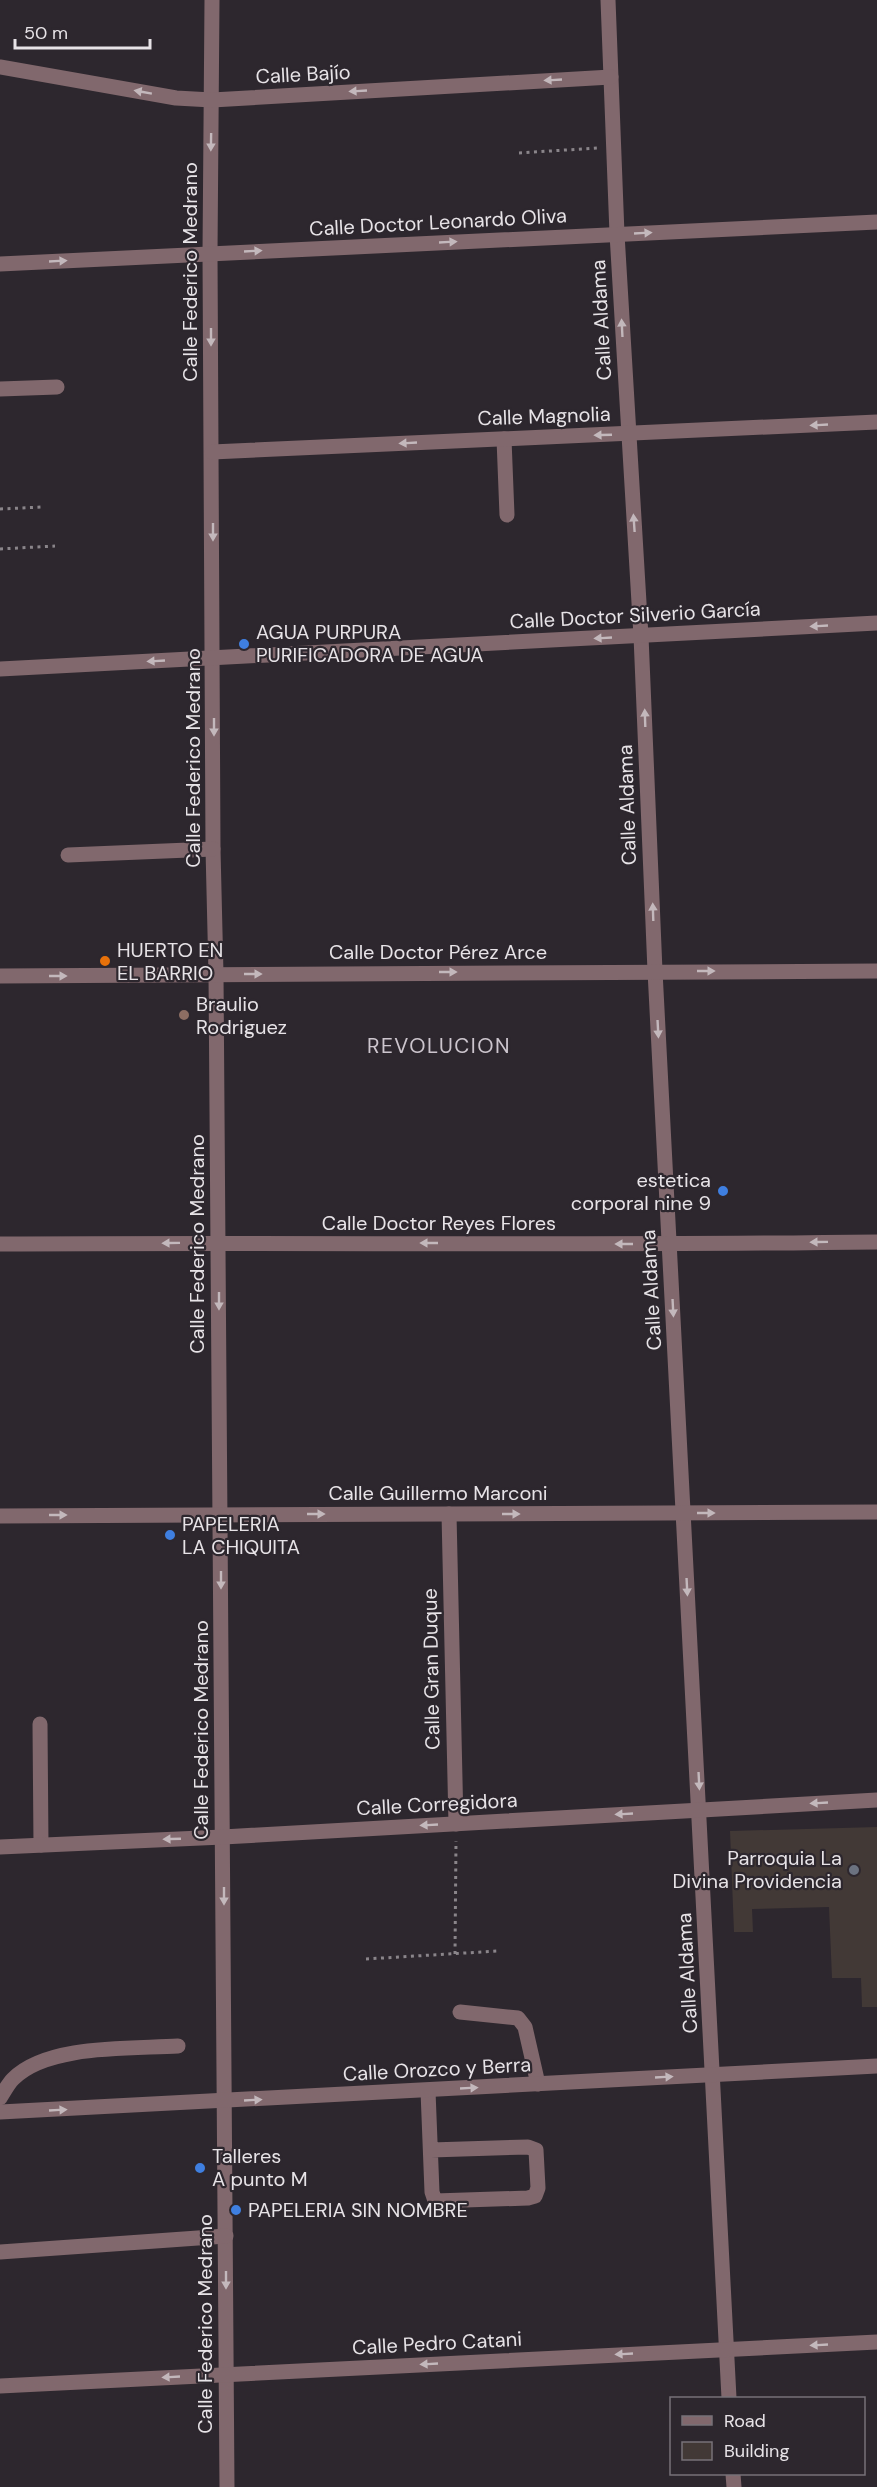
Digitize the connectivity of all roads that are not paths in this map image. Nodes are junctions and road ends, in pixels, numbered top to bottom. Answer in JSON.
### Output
{"nodes":[{"id":1,"x":212,"y":0,"type":"edge"},
{"id":2,"x":608,"y":0,"type":"edge"},
{"id":3,"x":0,"y":67,"type":"edge"},
{"id":4,"x":611,"y":77,"type":"junction"},
{"id":5,"x":212,"y":100,"type":"junction"},
{"id":6,"x":877,"y":222,"type":"edge"},
{"id":7,"x":617,"y":234,"type":"junction"},
{"id":8,"x":210,"y":253,"type":"junction"},
{"id":9,"x":0,"y":264,"type":"edge"},
{"id":10,"x":57,"y":387,"type":"dead end"},
{"id":11,"x":0,"y":389,"type":"edge"},
{"id":12,"x":877,"y":422,"type":"edge"},
{"id":13,"x":628,"y":434,"type":"junction"},
{"id":14,"x":504,"y":439,"type":"junction"},
{"id":15,"x":212,"y":452,"type":"junction"},
{"id":16,"x":507,"y":515,"type":"dead end"},
{"id":17,"x":877,"y":623,"type":"edge"},
{"id":18,"x":641,"y":636,"type":"junction"},
{"id":19,"x":214,"y":657,"type":"junction"},
{"id":20,"x":0,"y":669,"type":"edge"},
{"id":21,"x":213,"y":849,"type":"junction"},
{"id":22,"x":68,"y":855,"type":"dead end"},
{"id":23,"x":877,"y":970,"type":"edge"},
{"id":24,"x":655,"y":971,"type":"junction"},
{"id":25,"x":216,"y":974,"type":"junction"},
{"id":26,"x":0,"y":976,"type":"edge"},
{"id":27,"x":877,"y":1242,"type":"edge"},
{"id":28,"x":218,"y":1243,"type":"junction"},
{"id":29,"x":0,"y":1244,"type":"edge"},
{"id":30,"x":669,"y":1245,"type":"junction"},
{"id":31,"x":877,"y":1512,"type":"edge"},
{"id":32,"x":683,"y":1513,"type":"junction"},
{"id":33,"x":449,"y":1514,"type":"junction"},
{"id":34,"x":220,"y":1515,"type":"junction"},
{"id":35,"x":0,"y":1516,"type":"edge"},
{"id":36,"x":40,"y":1724,"type":"dead end"},
{"id":37,"x":877,"y":1800,"type":"edge"},
{"id":38,"x":700,"y":1810,"type":"junction"},
{"id":39,"x":456,"y":1824,"type":"junction"},
{"id":40,"x":223,"y":1837,"type":"junction"},
{"id":41,"x":41,"y":1845,"type":"junction"},
{"id":42,"x":0,"y":1847,"type":"edge"},
{"id":43,"x":460,"y":2012,"type":"dead end"},
{"id":44,"x":178,"y":2046,"type":"dead end"},
{"id":45,"x":877,"y":2066,"type":"edge"},
{"id":46,"x":712,"y":2074,"type":"junction"},
{"id":47,"x":538,"y":2084,"type":"junction"},
{"id":48,"x":428,"y":2091,"type":"junction"},
{"id":49,"x":0,"y":2098,"type":"edge"},
{"id":50,"x":225,"y":2102,"type":"junction"},
{"id":51,"x":0,"y":2112,"type":"edge"},
{"id":52,"x":431,"y":2150,"type":"junction"},
{"id":53,"x":226,"y":2236,"type":"junction"},
{"id":54,"x":0,"y":2252,"type":"edge"},
{"id":55,"x":877,"y":2342,"type":"edge"},
{"id":56,"x":726,"y":2349,"type":"junction"},
{"id":57,"x":226,"y":2374,"type":"junction"},
{"id":58,"x":0,"y":2386,"type":"edge"},
{"id":59,"x":729,"y":2397,"type":"edge"},
{"id":60,"x":227,"y":2487,"type":"edge"}],
"edges":[{"from":1,"to":5,"type":"street","name":"Calle Federico Medrano"},
{"from":2,"to":4,"type":"street","name":"Calle Aldama"},
{"from":5,"to":3,"type":"street","name":"Calle Bajío","one_way":true},
{"from":4,"to":5,"type":"street","name":"Calle Bajío","one_way":true},
{"from":4,"to":7,"type":"street","name":"Calle Aldama"},
{"from":5,"to":8,"type":"street","name":"Calle Federico Medrano","one_way":true},
{"from":7,"to":6,"type":"street","name":"Calle Doctor Leonardo Oliva","one_way":true},
{"from":8,"to":7,"type":"street","name":"Calle Doctor Leonardo Oliva","one_way":true},
{"from":13,"to":7,"type":"street","name":"Calle Aldama","one_way":true},
{"from":9,"to":8,"type":"street","name":"Calle Doctor Leonardo Oliva","one_way":true},
{"from":8,"to":15,"type":"street","name":"Calle Federico Medrano","one_way":true},
{"from":10,"to":11,"type":"street"},
{"from":12,"to":13,"type":"street","name":"Calle Magnolia","one_way":true},
{"from":13,"to":14,"type":"street","name":"Calle Magnolia","one_way":true},
{"from":18,"to":13,"type":"street","name":"Calle Aldama","one_way":true},
{"from":14,"to":15,"type":"street","name":"Calle Magnolia","one_way":true},
{"from":14,"to":16,"type":"street"},
{"from":15,"to":19,"type":"street","name":"Calle Federico Medrano","one_way":true},
{"from":17,"to":18,"type":"street","name":"Calle Doctor Silverio García","one_way":true},
{"from":18,"to":19,"type":"street","name":"Calle Doctor Silverio García","one_way":true},
{"from":24,"to":18,"type":"street","name":"Calle Aldama","one_way":true},
{"from":19,"to":20,"type":"street","name":"Calle Doctor Silverio García","one_way":true},
{"from":19,"to":21,"type":"street","name":"Calle Federico Medrano","one_way":true},
{"from":21,"to":22,"type":"street"},
{"from":21,"to":25,"type":"street","name":"Calle Federico Medrano"},
{"from":24,"to":23,"type":"street","name":"Calle Doctor Pérez Arce","one_way":true},
{"from":25,"to":24,"type":"street","name":"Calle Doctor Pérez Arce","one_way":true},
{"from":24,"to":30,"type":"street","name":"Calle Aldama","one_way":true},
{"from":26,"to":25,"type":"street","name":"Calle Doctor Pérez Arce","one_way":true},
{"from":25,"to":28,"type":"street","name":"Calle Federico Medrano"},
{"from":27,"to":30,"type":"street","name":"Calle Doctor Reyes Flores","one_way":true},
{"from":28,"to":29,"type":"street","name":"Calle Doctor Reyes Flores","one_way":true},
{"from":30,"to":28,"type":"street","name":"Calle Doctor Reyes Flores","one_way":true},
{"from":28,"to":34,"type":"street","name":"Calle Federico Medrano","one_way":true},
{"from":30,"to":32,"type":"street","name":"Calle Aldama","one_way":true},
{"from":32,"to":31,"type":"street","name":"Calle Guillermo Marconi","one_way":true},
{"from":33,"to":32,"type":"street","name":"Calle Guillermo Marconi","one_way":true},
{"from":32,"to":38,"type":"street","name":"Calle Aldama","one_way":true},
{"from":34,"to":33,"type":"street","name":"Calle Guillermo Marconi","one_way":true},
{"from":33,"to":39,"type":"street","name":"Calle Gran Duque"},
{"from":35,"to":34,"type":"street","name":"Calle Guillermo Marconi","one_way":true},
{"from":34,"to":40,"type":"street","name":"Calle Federico Medrano","one_way":true},
{"from":36,"to":41,"type":"street"},
{"from":37,"to":38,"type":"street","name":"Calle Corregidora","one_way":true},
{"from":38,"to":39,"type":"street","name":"Calle Corregidora","one_way":true},
{"from":38,"to":46,"type":"street","name":"Calle Aldama"},
{"from":39,"to":40,"type":"street","name":"Calle Corregidora","one_way":true},
{"from":40,"to":41,"type":"street","name":"Calle Corregidora","one_way":true},
{"from":40,"to":50,"type":"street","name":"Calle Federico Medrano","one_way":true},
{"from":41,"to":42,"type":"street","name":"Calle Corregidora"},
{"from":43,"to":47,"type":"street"},
{"from":44,"to":49,"type":"street"},
{"from":45,"to":46,"type":"street","name":"Calle Orozco y Berra"},
{"from":47,"to":46,"type":"street","name":"Calle Orozco y Berra","one_way":true},
{"from":46,"to":56,"type":"street","name":"Calle Aldama"},
{"from":48,"to":47,"type":"street","name":"Calle Orozco y Berra","one_way":true},
{"from":50,"to":48,"type":"street","name":"Calle Orozco y Berra","one_way":true},
{"from":48,"to":52,"type":"street"},
{"from":51,"to":50,"type":"street","name":"Calle Orozco y Berra","one_way":true},
{"from":50,"to":53,"type":"street","name":"Calle Federico Medrano"},
{"from":52,"to":52,"type":"street"},
{"from":53,"to":54,"type":"street"},
{"from":53,"to":57,"type":"street","name":"Calle Federico Medrano","one_way":true},
{"from":55,"to":56,"type":"street","name":"Calle Pedro Catani","one_way":true},
{"from":56,"to":57,"type":"street","name":"Calle Pedro Catani","one_way":true},
{"from":56,"to":59,"type":"street","name":"Calle Aldama"},
{"from":57,"to":58,"type":"street","name":"Calle Pedro Catani","one_way":true},
{"from":57,"to":60,"type":"street","name":"Calle Federico Medrano"}]}
